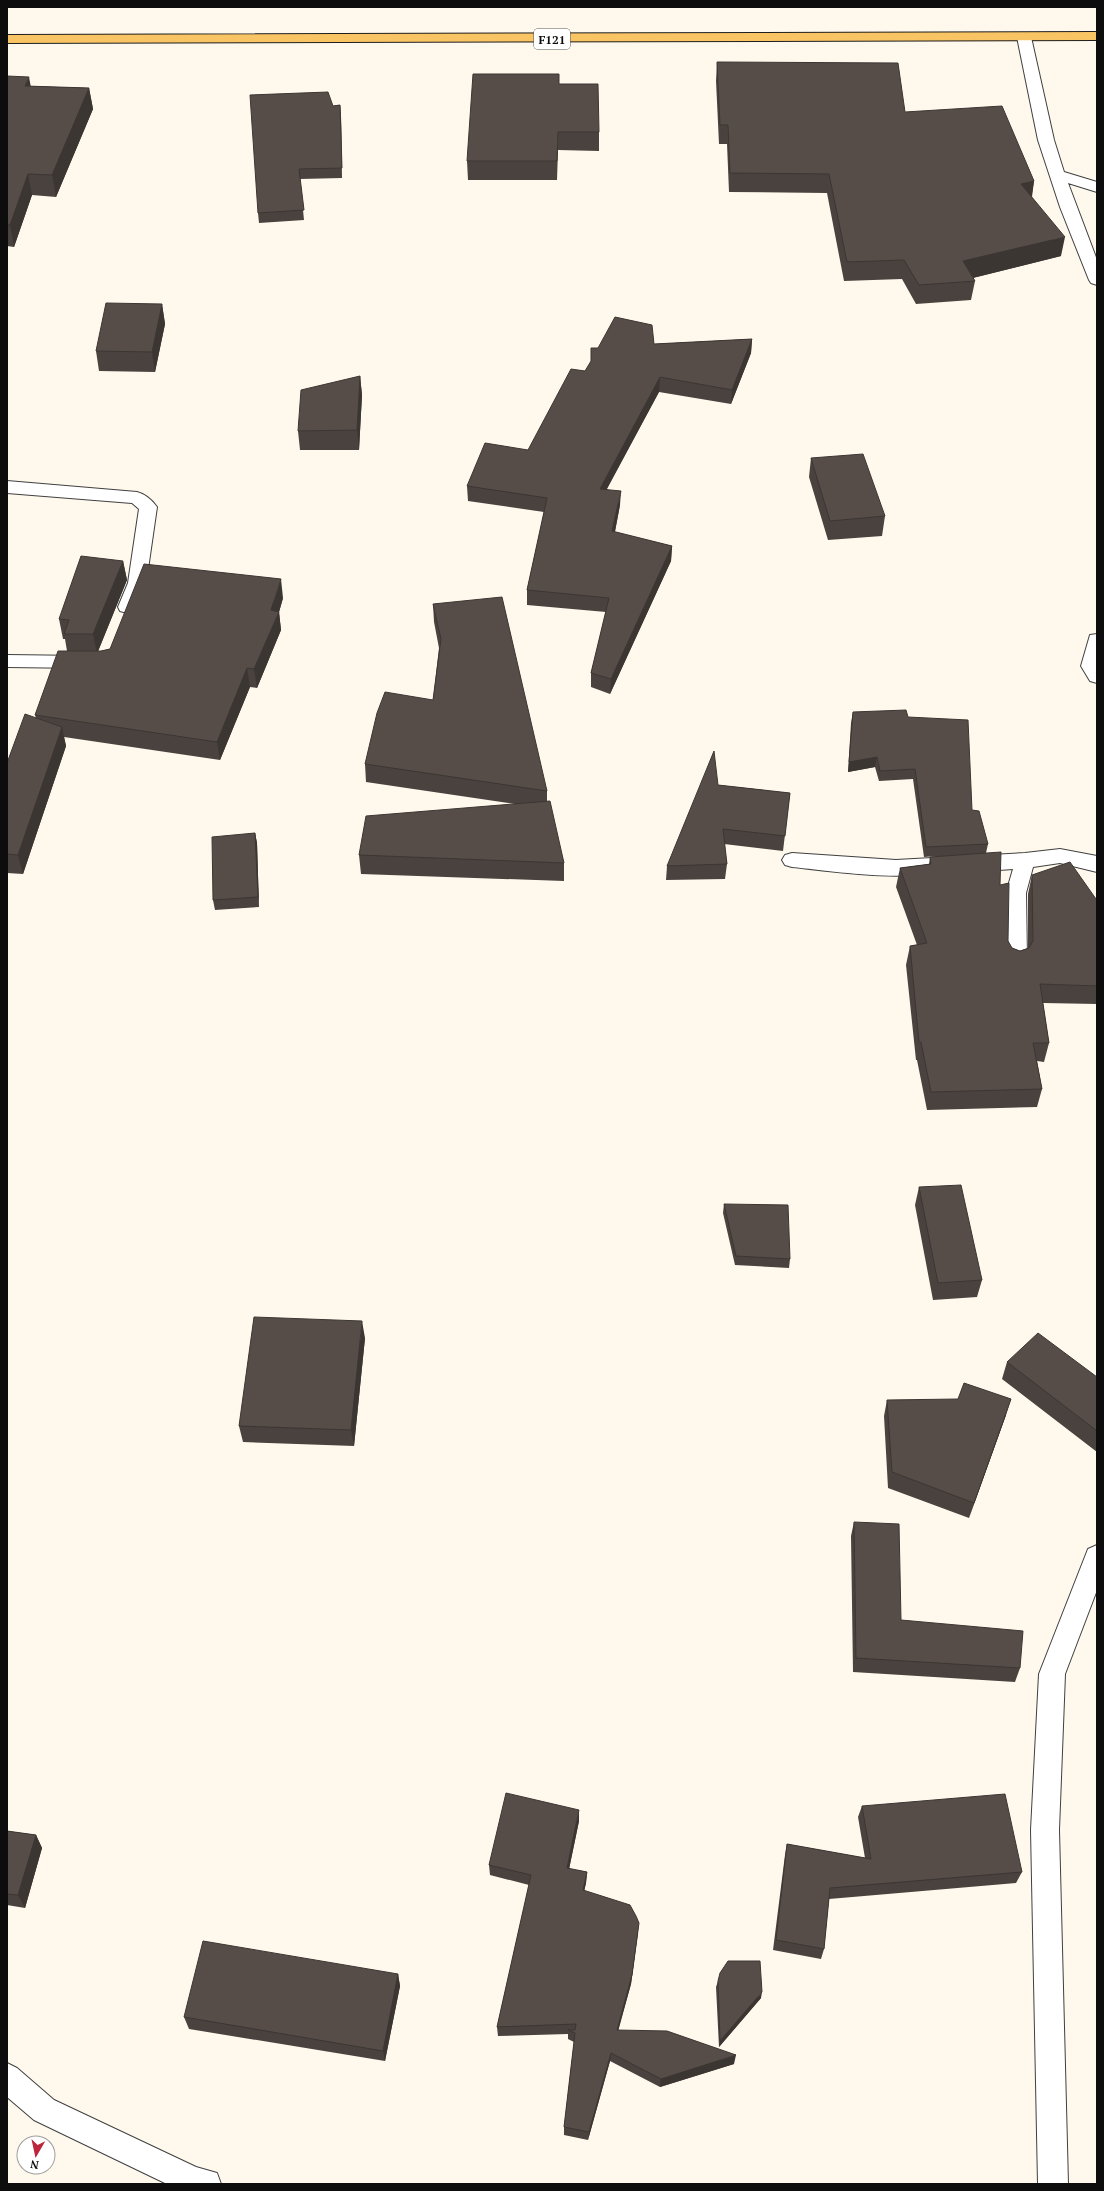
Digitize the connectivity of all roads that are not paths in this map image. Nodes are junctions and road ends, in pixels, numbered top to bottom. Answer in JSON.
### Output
{"nodes":[{"id":1,"x":1097,"y":36,"type":"edge"},
{"id":2,"x":1024,"y":37,"type":"junction"},
{"id":3,"x":7,"y":39,"type":"edge"},
{"id":4,"x":1058,"y":175,"type":"junction"},
{"id":5,"x":1097,"y":187,"type":"edge"},
{"id":6,"x":1097,"y":280,"type":"edge"},
{"id":7,"x":7,"y":486,"type":"edge"},
{"id":8,"x":120,"y":626,"type":"edge"},
{"id":9,"x":1097,"y":640,"type":"edge"},
{"id":10,"x":7,"y":661,"type":"edge"},
{"id":11,"x":98,"y":662,"type":"edge"},
{"id":12,"x":1097,"y":676,"type":"edge"},
{"id":13,"x":792,"y":860,"type":"dead end"},
{"id":14,"x":1026,"y":861,"type":"junction"},
{"id":15,"x":1097,"y":864,"type":"edge"},
{"id":16,"x":1016,"y":960,"type":"edge"},
{"id":17,"x":1097,"y":1557,"type":"edge"},
{"id":18,"x":7,"y":2078,"type":"edge"},
{"id":19,"x":206,"y":2184,"type":"edge"},
{"id":20,"x":1054,"y":2184,"type":"edge"}],
"edges":[{"from":1,"to":2,"type":"main road","number":"F121"},
{"from":2,"to":3,"type":"main road","number":"F121"},
{"from":2,"to":4,"type":"street"},
{"from":4,"to":5,"type":"street"},
{"from":4,"to":6,"type":"street"},
{"from":7,"to":8,"type":"street"},
{"from":9,"to":12,"type":"street"},
{"from":10,"to":11,"type":"street"},
{"from":13,"to":14,"type":"street"},
{"from":14,"to":15,"type":"street"},
{"from":14,"to":16,"type":"street"},
{"from":17,"to":20,"type":"street"},
{"from":18,"to":19,"type":"street"}]}
